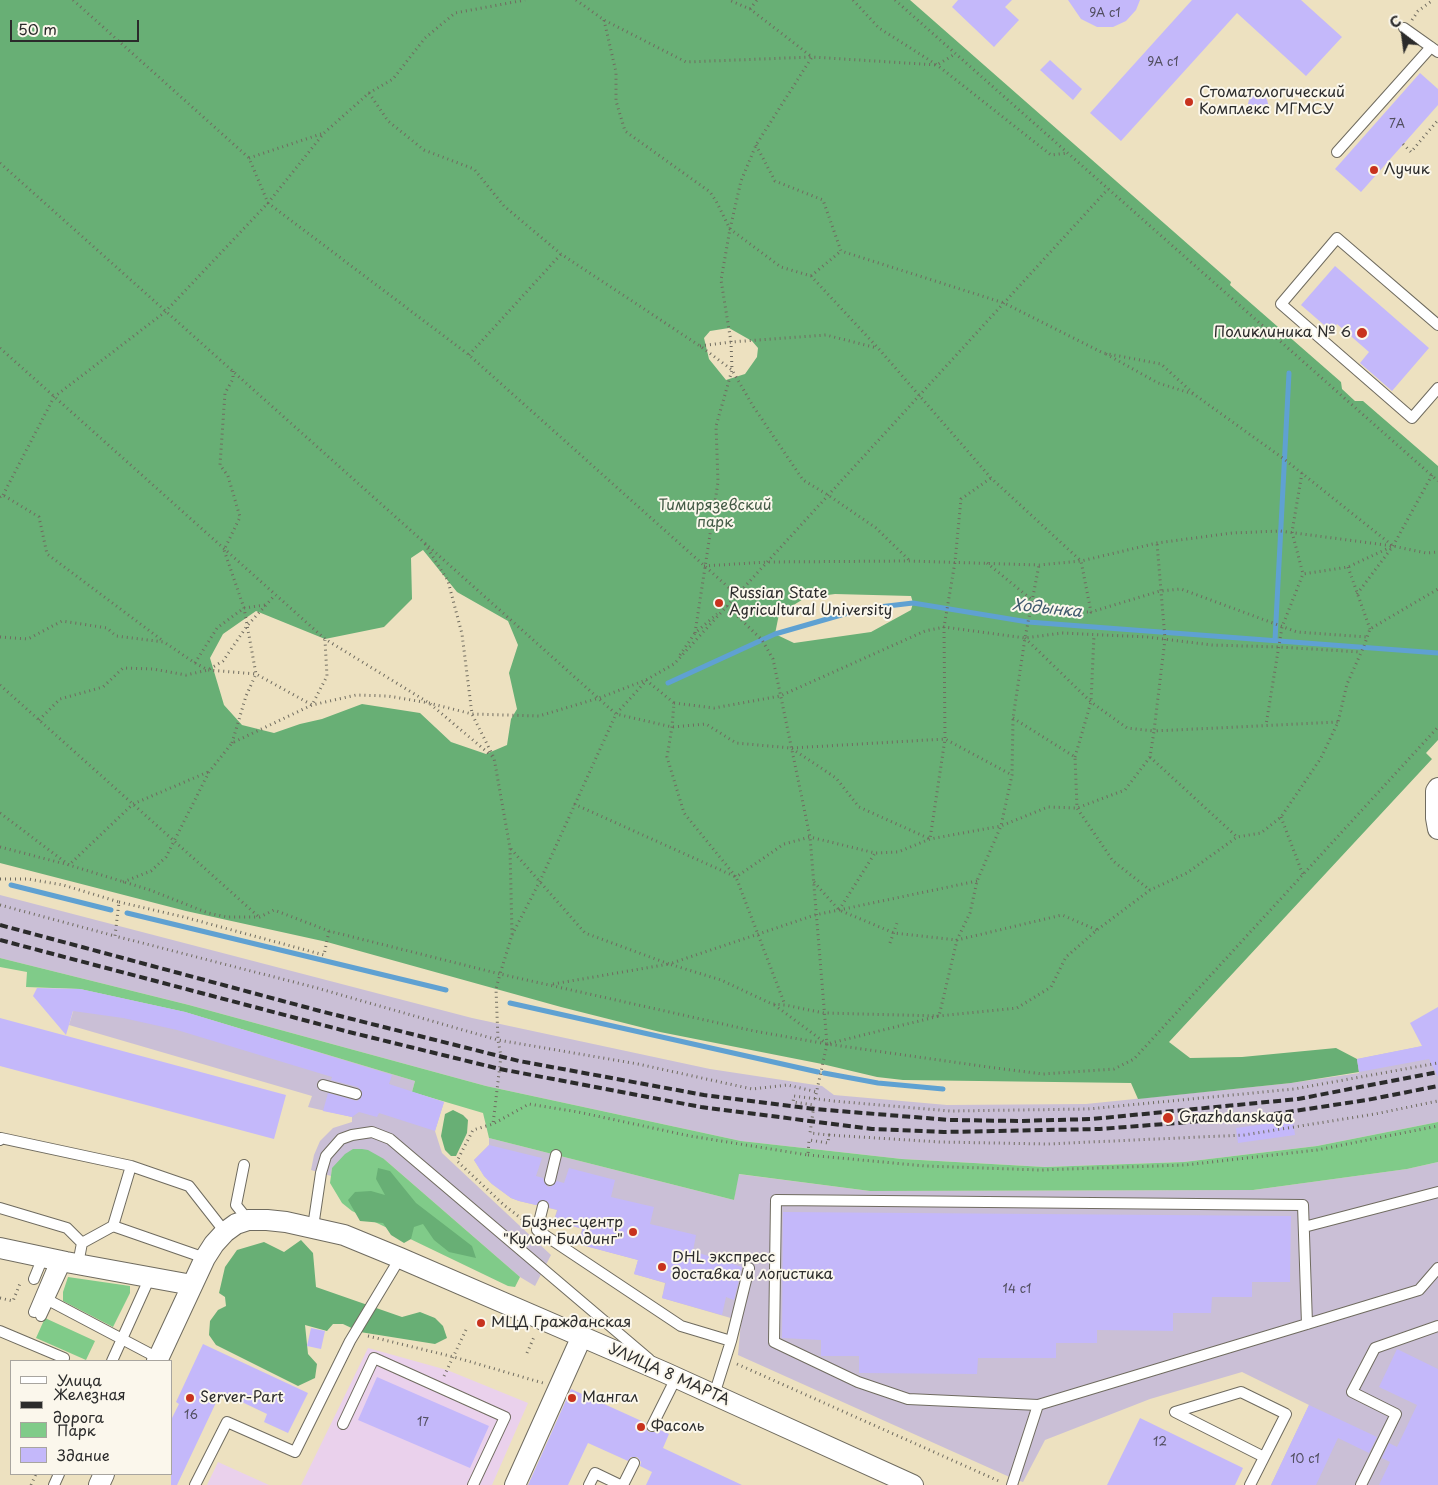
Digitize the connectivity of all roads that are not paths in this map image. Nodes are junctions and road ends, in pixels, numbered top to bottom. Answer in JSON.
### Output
{"nodes":[{"id":1,"x":1405,"y":29,"type":"road end"},
{"id":2,"x":1434,"y":49,"type":"edge"},
{"id":3,"x":1338,"y":152,"type":"dead end"},
{"id":4,"x":1438,"y":325,"type":"edge"},
{"id":5,"x":1438,"y":388,"type":"edge"},
{"id":6,"x":1438,"y":788,"type":"edge"},
{"id":7,"x":1438,"y":830,"type":"edge"},
{"id":8,"x":323,"y":1085,"type":"dead end"},
{"id":9,"x":356,"y":1094,"type":"dead end"},
{"id":10,"x":0,"y":1140,"type":"edge"},
{"id":11,"x":556,"y":1155,"type":"dead end"},
{"id":12,"x":244,"y":1165,"type":"dead end"},
{"id":13,"x":131,"y":1166,"type":"junction"},
{"id":14,"x":550,"y":1180,"type":"dead end"},
{"id":15,"x":1438,"y":1192,"type":"edge"},
{"id":16,"x":543,"y":1206,"type":"dead end"},
{"id":17,"x":0,"y":1208,"type":"edge"},
{"id":18,"x":248,"y":1220,"type":"junction"},
{"id":19,"x":113,"y":1226,"type":"junction"},
{"id":20,"x":1304,"y":1227,"type":"junction"},
{"id":21,"x":313,"y":1228,"type":"junction"},
{"id":22,"x":225,"y":1232,"type":"junction"},
{"id":23,"x":82,"y":1243,"type":"junction"},
{"id":24,"x":0,"y":1248,"type":"edge"},
{"id":25,"x":205,"y":1258,"type":"junction"},
{"id":26,"x":400,"y":1258,"type":"junction"},
{"id":27,"x":61,"y":1261,"type":"junction"},
{"id":28,"x":748,"y":1268,"type":"dead end"},
{"id":29,"x":1438,"y":1268,"type":"edge"},
{"id":30,"x":29,"y":1276,"type":"road end"},
{"id":31,"x":150,"y":1277,"type":"junction"},
{"id":32,"x":192,"y":1285,"type":"junction"},
{"id":33,"x":48,"y":1300,"type":"junction"},
{"id":34,"x":1307,"y":1324,"type":"junction"},
{"id":35,"x":1438,"y":1326,"type":"edge"},
{"id":36,"x":0,"y":1331,"type":"edge"},
{"id":37,"x":582,"y":1336,"type":"junction"},
{"id":38,"x":122,"y":1340,"type":"junction"},
{"id":39,"x":731,"y":1341,"type":"junction"},
{"id":40,"x":64,"y":1358,"type":"dead end"},
{"id":41,"x":112,"y":1360,"type":"edge"},
{"id":42,"x":158,"y":1360,"type":"edge"},
{"id":43,"x":671,"y":1376,"type":"junction"},
{"id":44,"x":714,"y":1395,"type":"junction"},
{"id":45,"x":1038,"y":1405,"type":"junction"},
{"id":46,"x":343,"y":1424,"type":"dead end"},
{"id":47,"x":652,"y":1426,"type":"dead end"},
{"id":48,"x":1264,"y":1457,"type":"junction"},
{"id":49,"x":634,"y":1463,"type":"dead end"},
{"id":50,"x":889,"y":1480,"type":"edge"},
{"id":51,"x":195,"y":1485,"type":"edge"},
{"id":52,"x":473,"y":1485,"type":"edge"},
{"id":53,"x":515,"y":1485,"type":"edge"},
{"id":54,"x":589,"y":1485,"type":"edge"},
{"id":55,"x":622,"y":1485,"type":"edge"},
{"id":56,"x":913,"y":1485,"type":"edge"},
{"id":57,"x":1012,"y":1485,"type":"edge"},
{"id":58,"x":1250,"y":1485,"type":"edge"},
{"id":59,"x":1361,"y":1485,"type":"edge"}],
"edges":[{"from":1,"to":2,"type":"lane"},
{"from":2,"to":3,"type":"lane"},
{"from":4,"to":5,"type":"lane"},
{"from":6,"to":7,"type":"street"},
{"from":8,"to":9,"type":"lane"},
{"from":10,"to":13,"type":"lane"},
{"from":11,"to":14,"type":"lane"},
{"from":12,"to":18,"type":"lane"},
{"from":13,"to":19,"type":"lane"},
{"from":13,"to":22,"type":"lane"},
{"from":15,"to":20,"type":"lane"},
{"from":16,"to":39,"type":"lane"},
{"from":17,"to":23,"type":"lane"},
{"from":18,"to":21,"type":"street","name":"УЛИЦА 8 МАРТА"},
{"from":18,"to":22,"type":"street","name":"УЛИЦА 8 МАРТА"},
{"from":19,"to":23,"type":"lane"},
{"from":19,"to":25,"type":"lane"},
{"from":20,"to":34,"type":"lane"},
{"from":20,"to":45,"type":"lane"},
{"from":21,"to":26,"type":"street","name":"УЛИЦА 8 МАРТА"},
{"from":21,"to":43,"type":"lane"},
{"from":22,"to":25,"type":"street"},
{"from":23,"to":27,"type":"lane"},
{"from":24,"to":27,"type":"street"},
{"from":25,"to":32,"type":"street"},
{"from":26,"to":37,"type":"street","name":"УЛИЦА 8 МАРТА"},
{"from":26,"to":51,"type":"lane"},
{"from":27,"to":30,"type":"lane"},
{"from":27,"to":31,"type":"street"},
{"from":27,"to":33,"type":"lane"},
{"from":27,"to":33,"type":"lane"},
{"from":28,"to":39,"type":"lane"},
{"from":29,"to":34,"type":"lane"},
{"from":31,"to":32,"type":"street"},
{"from":31,"to":38,"type":"lane"},
{"from":32,"to":42,"type":"street"},
{"from":33,"to":38,"type":"lane"},
{"from":34,"to":45,"type":"lane"},
{"from":35,"to":59,"type":"lane"},
{"from":36,"to":40,"type":"lane"},
{"from":37,"to":43,"type":"street","name":"УЛИЦА 8 МАРТА"},
{"from":37,"to":53,"type":"street"},
{"from":38,"to":41,"type":"lane"},
{"from":38,"to":42,"type":"lane"},
{"from":39,"to":44,"type":"lane"},
{"from":43,"to":44,"type":"street","name":"УЛИЦА 8 МАРТА"},
{"from":43,"to":47,"type":"lane"},
{"from":44,"to":50,"type":"street","name":"УЛИЦА 8 МАРТА"},
{"from":45,"to":57,"type":"lane"},
{"from":46,"to":52,"type":"lane"},
{"from":48,"to":48,"type":"lane"},
{"from":48,"to":58,"type":"lane"},
{"from":49,"to":55,"type":"lane"},
{"from":50,"to":56,"type":"street","name":"УЛИЦА 8 МАРТА"},
{"from":54,"to":55,"type":"lane"}]}
